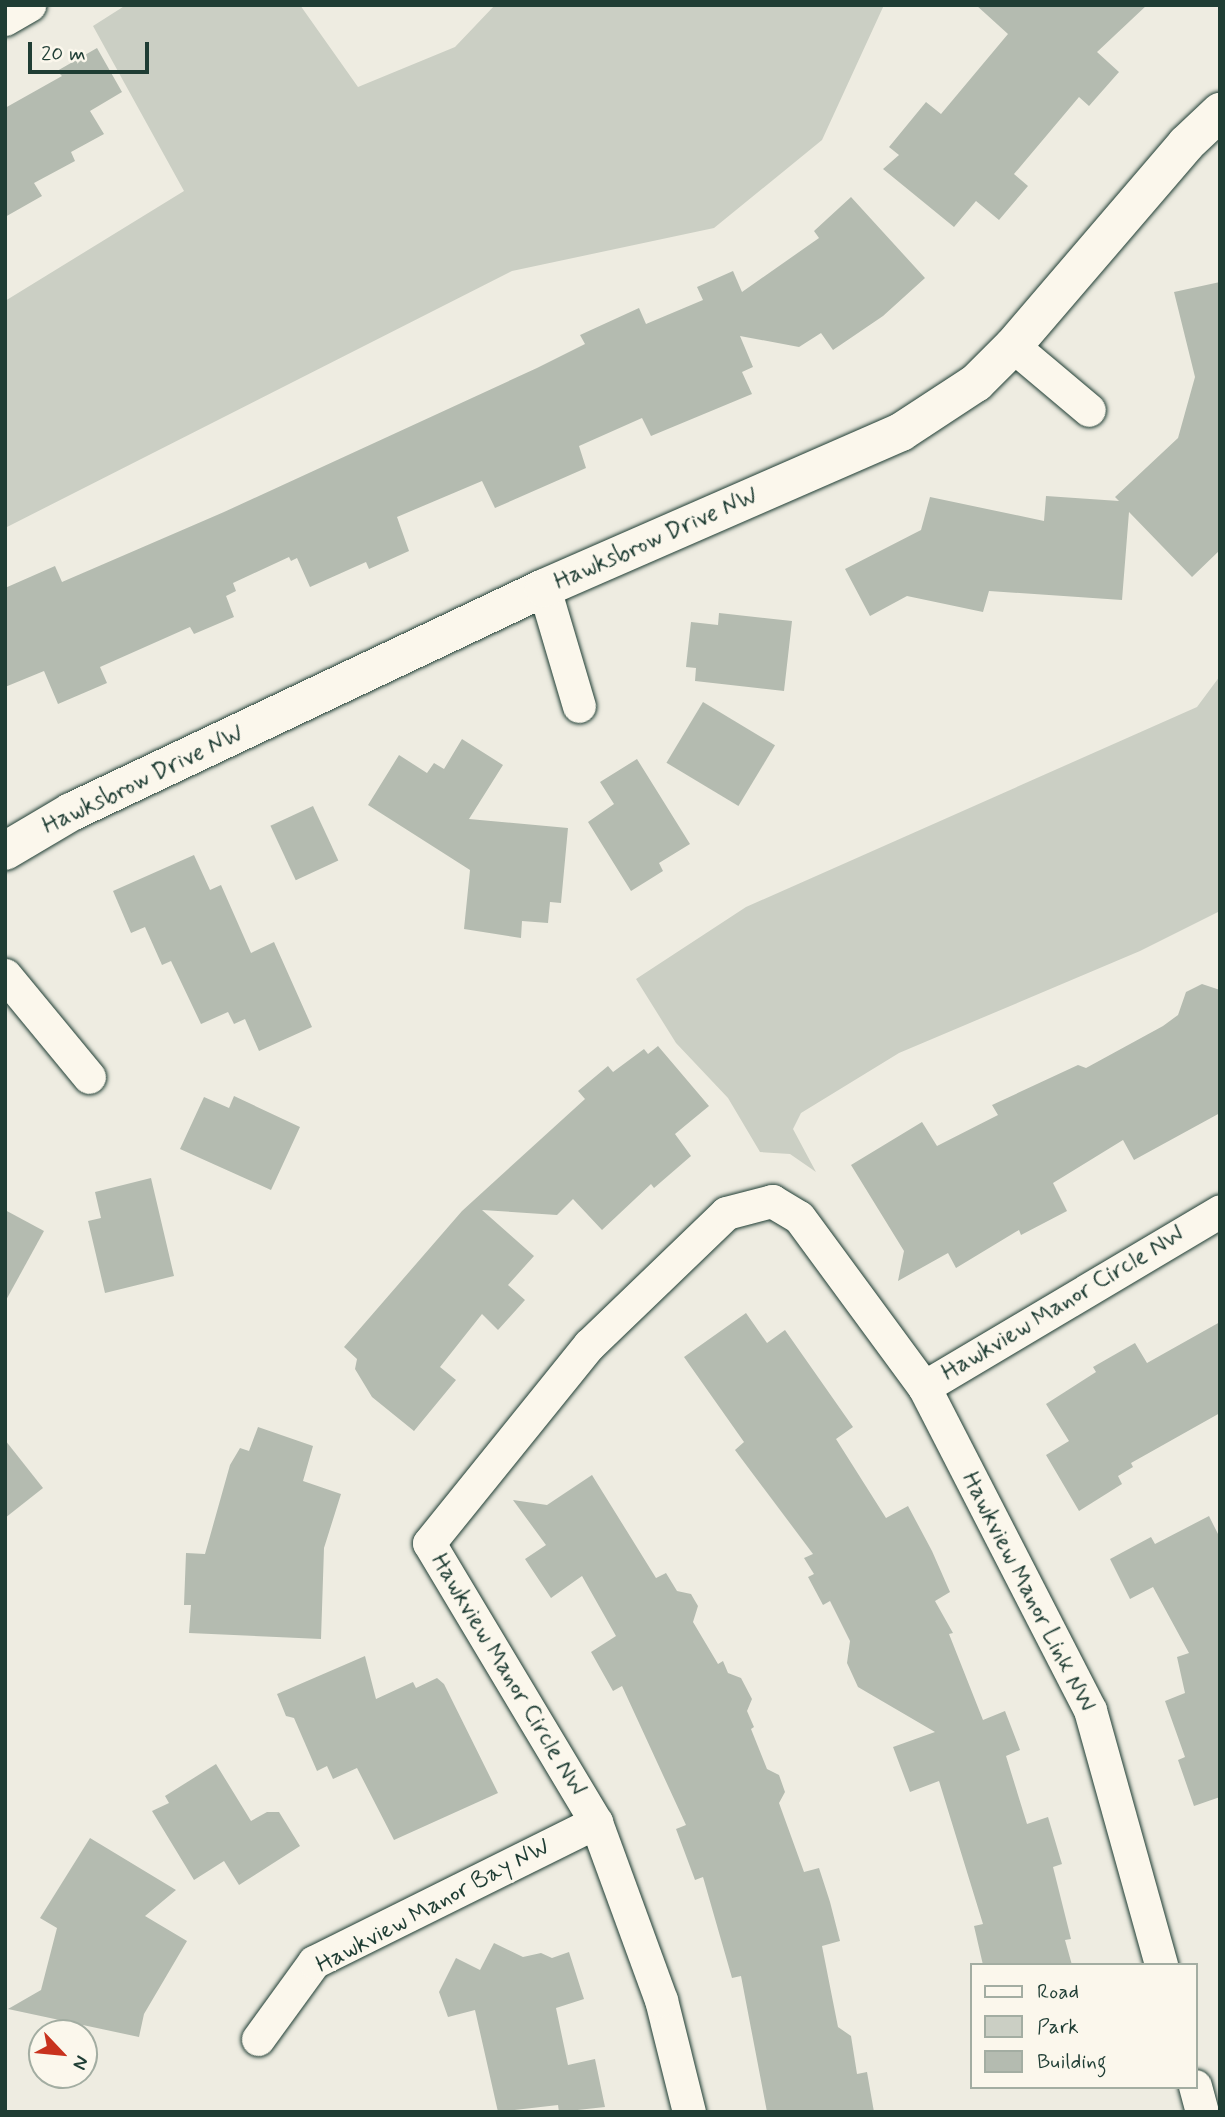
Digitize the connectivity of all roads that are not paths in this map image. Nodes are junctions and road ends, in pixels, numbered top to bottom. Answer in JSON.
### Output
{"nodes":[{"id":1,"x":29,"y":5,"type":"edge"},
{"id":2,"x":5,"y":19,"type":"edge"},
{"id":3,"x":1220,"y":112,"type":"edge"},
{"id":4,"x":1013,"y":346,"type":"junction"},
{"id":5,"x":1089,"y":411,"type":"dead end"},
{"id":6,"x":544,"y":588,"type":"junction"},
{"id":7,"x":579,"y":706,"type":"dead end"},
{"id":8,"x":5,"y":851,"type":"edge"},
{"id":9,"x":5,"y":975,"type":"edge"},
{"id":10,"x":89,"y":1077,"type":"dead end"},
{"id":11,"x":1220,"y":1211,"type":"edge"},
{"id":12,"x":924,"y":1387,"type":"junction"},
{"id":13,"x":596,"y":1822,"type":"junction"},
{"id":14,"x":1160,"y":1963,"type":"edge"},
{"id":15,"x":258,"y":2039,"type":"dead end"},
{"id":16,"x":1196,"y":2089,"type":"edge"},
{"id":17,"x":689,"y":2112,"type":"edge"},
{"id":18,"x":1202,"y":2112,"type":"edge"}],
"edges":[{"from":1,"to":2,"type":"street"},
{"from":3,"to":4,"type":"street","name":"Hawksbrow Drive NW"},
{"from":4,"to":5,"type":"street"},
{"from":4,"to":6,"type":"street","name":"Hawksbrow Drive NW"},
{"from":6,"to":7,"type":"street"},
{"from":6,"to":8,"type":"street","name":"Hawksbrow Drive NW"},
{"from":9,"to":10,"type":"street"},
{"from":11,"to":12,"type":"street","name":"Hawkview Manor Circle NW"},
{"from":12,"to":13,"type":"street","name":"Hawkview Manor Circle NW"},
{"from":12,"to":14,"type":"street","name":"Hawkview Manor Link NW"},
{"from":13,"to":15,"type":"street","name":"Hawkview Manor Bay NW"},
{"from":13,"to":17,"type":"street","name":"Hawkview Manor Circle NW"},
{"from":16,"to":18,"type":"street"}]}
